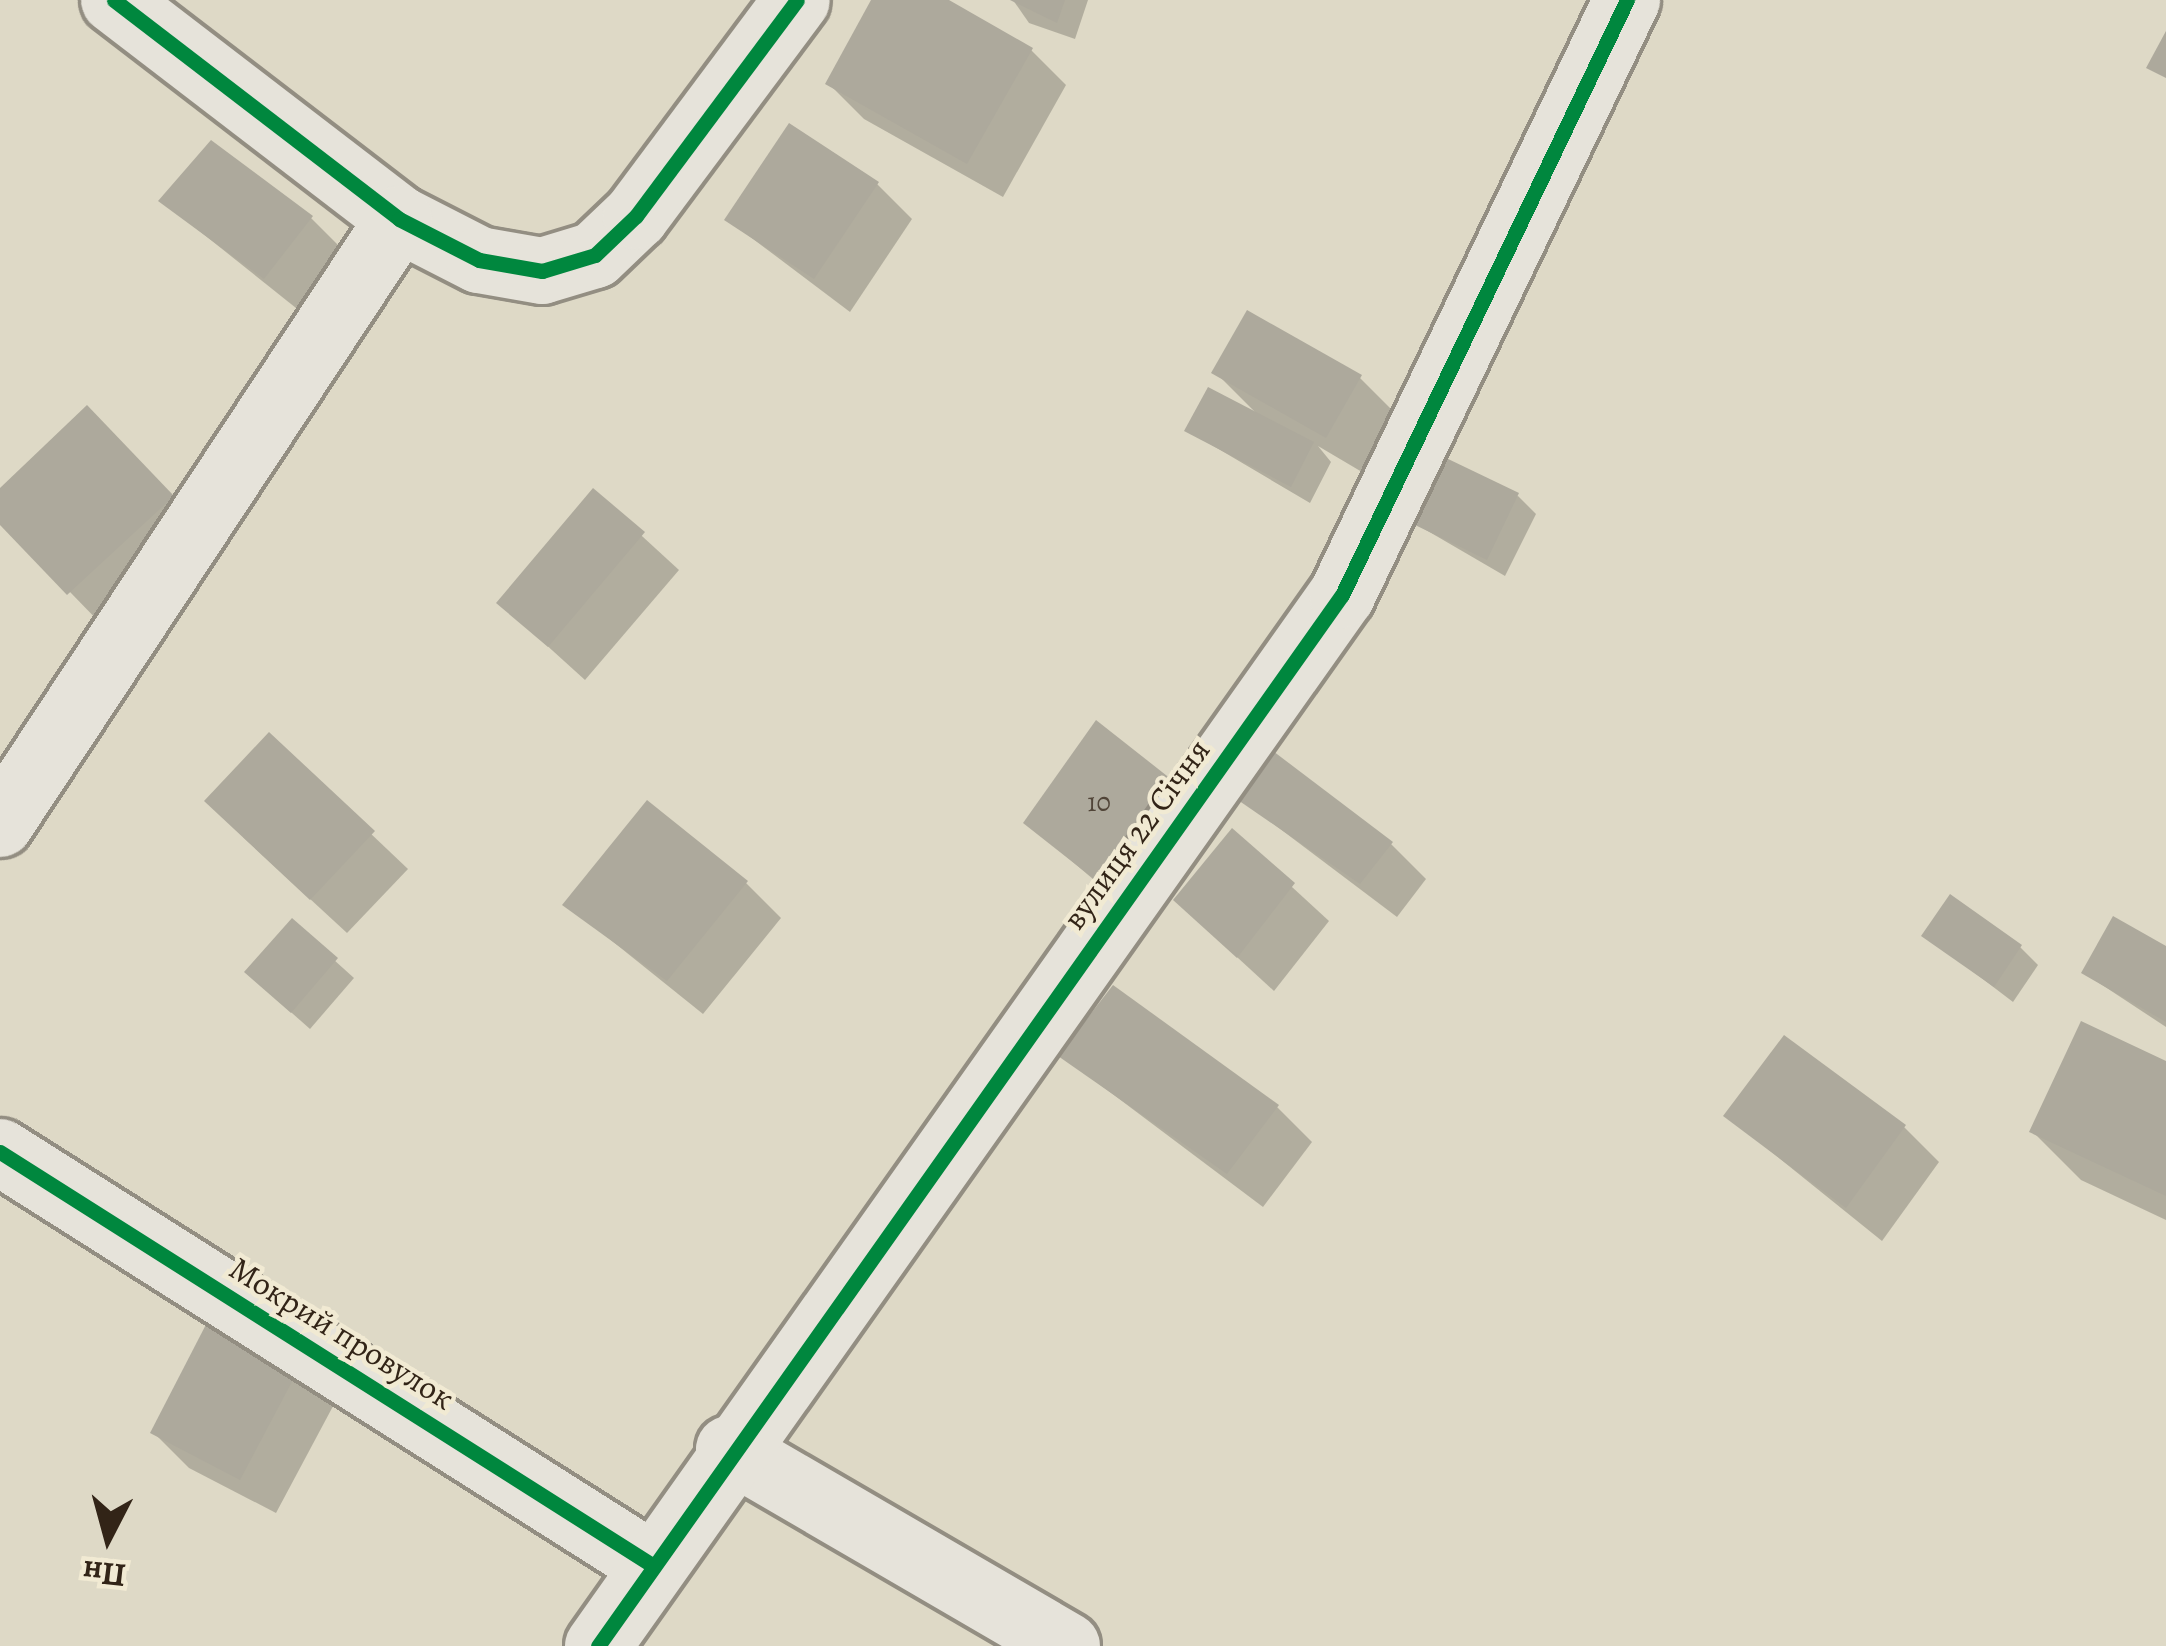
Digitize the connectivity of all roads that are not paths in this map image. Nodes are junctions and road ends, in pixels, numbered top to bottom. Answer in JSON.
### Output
{"nodes":[{"id":1,"x":114,"y":0,"type":"edge"},
{"id":2,"x":797,"y":0,"type":"edge"},
{"id":3,"x":1627,"y":0,"type":"edge"},
{"id":4,"x":399,"y":219,"type":"junction"},
{"id":5,"x":0,"y":824,"type":"edge"},
{"id":6,"x":0,"y":1152,"type":"edge"},
{"id":7,"x":729,"y":1449,"type":"junction"},
{"id":8,"x":652,"y":1564,"type":"junction"},
{"id":9,"x":598,"y":1646,"type":"edge"},
{"id":10,"x":1067,"y":1646,"type":"edge"}],
"edges":[{"from":1,"to":4,"type":"street"},
{"from":2,"to":4,"type":"street"},
{"from":3,"to":7,"type":"street","name":"вулиця 22 Січня"},
{"from":4,"to":5,"type":"street"},
{"from":6,"to":8,"type":"street","name":"Мокрий провулок"},
{"from":7,"to":8,"type":"street","name":"вулиця 22 Січня"},
{"from":7,"to":10,"type":"street"},
{"from":8,"to":9,"type":"street","name":"вулиця 22 Січня"}]}
